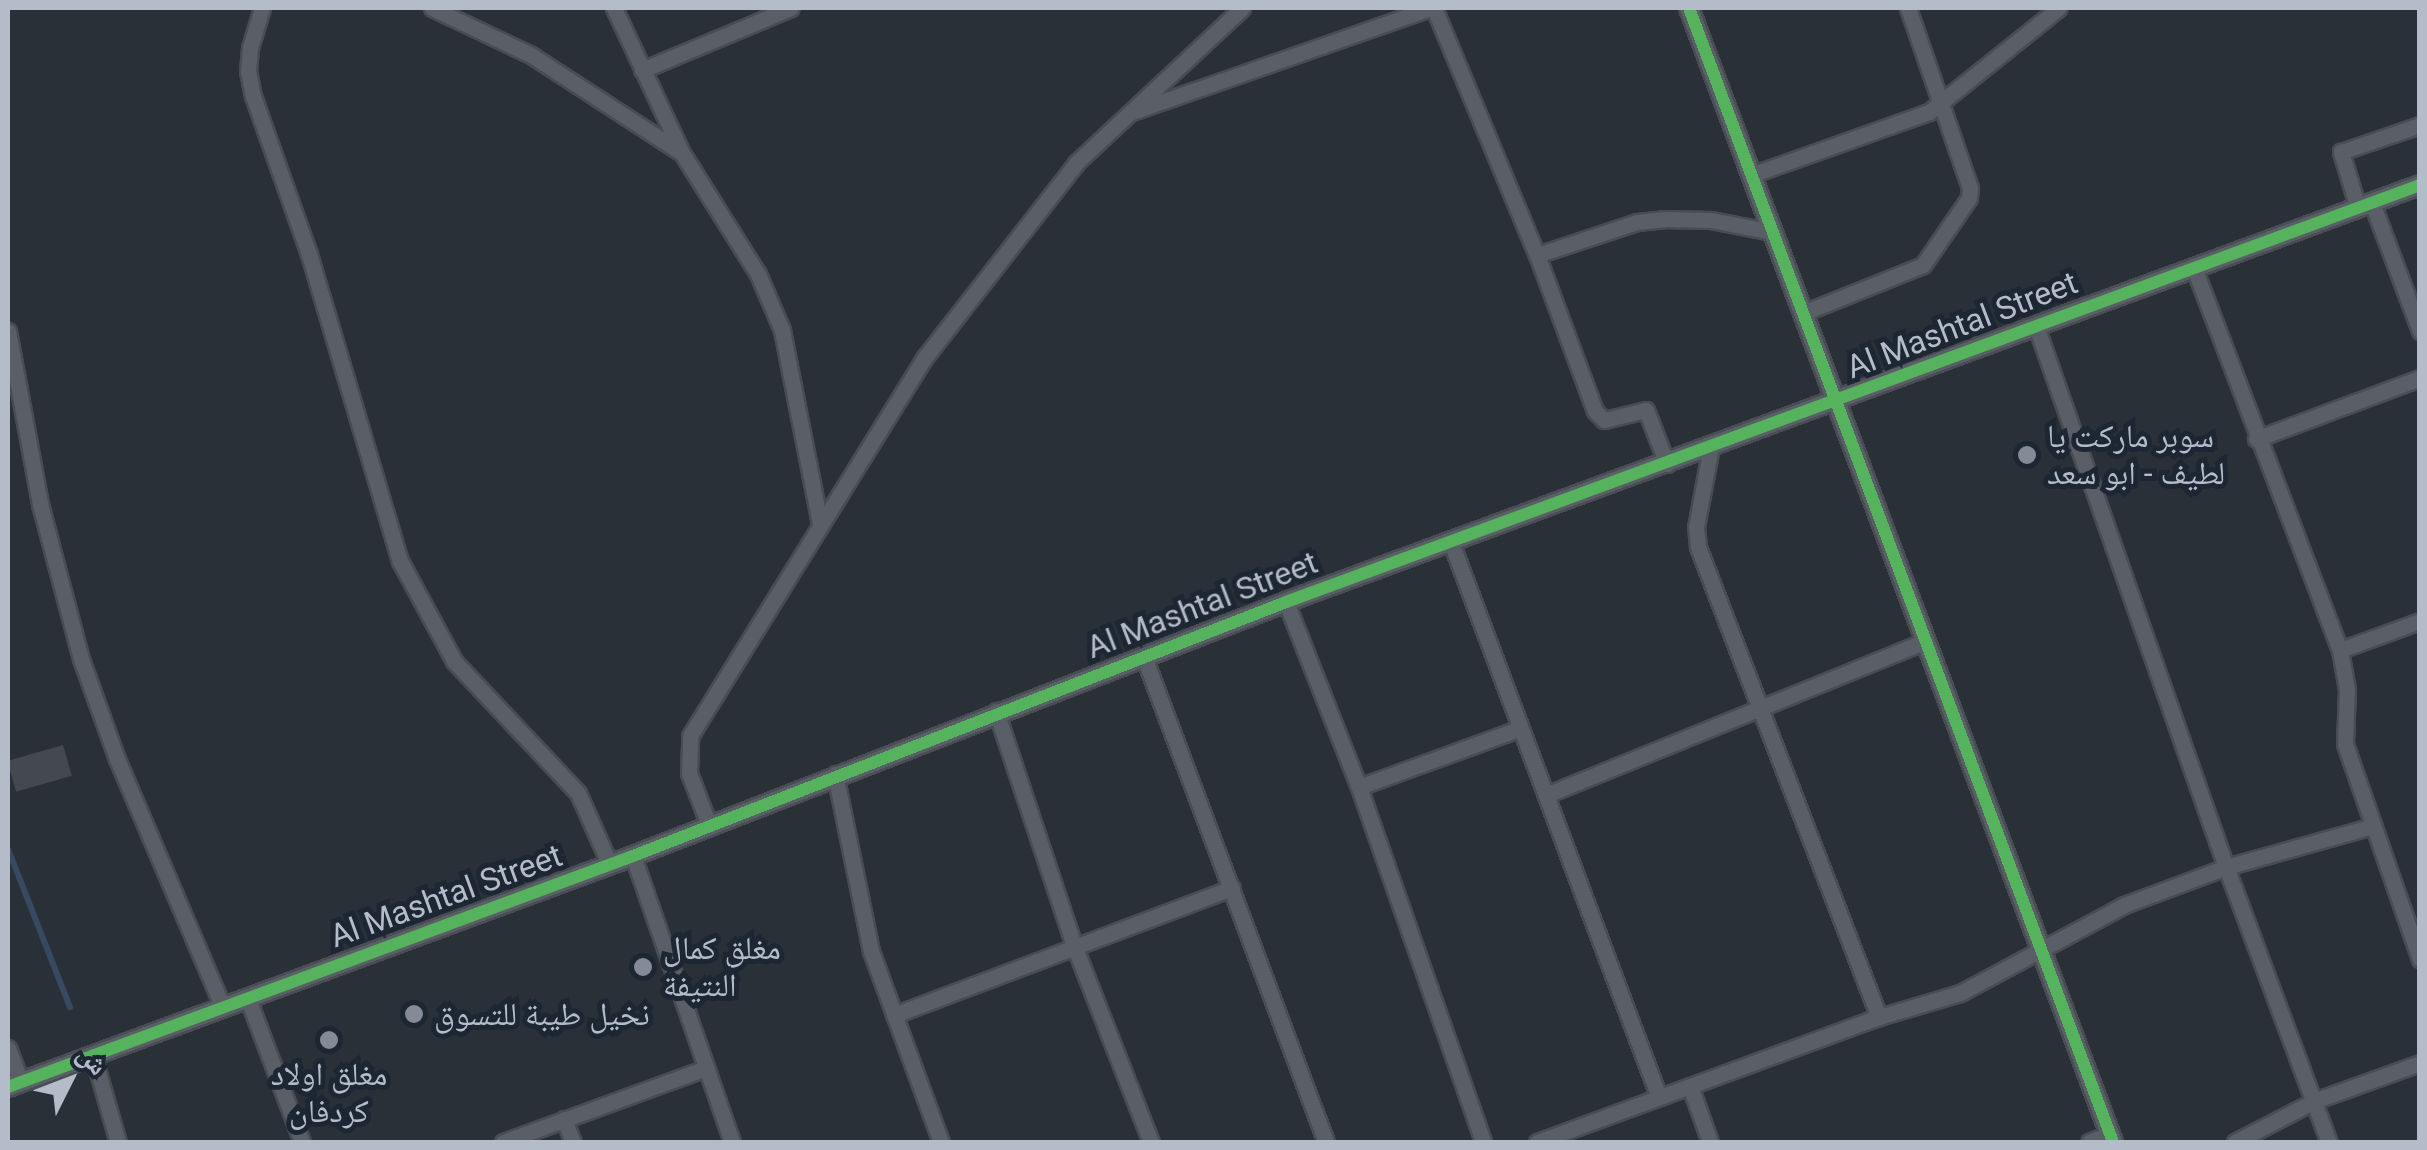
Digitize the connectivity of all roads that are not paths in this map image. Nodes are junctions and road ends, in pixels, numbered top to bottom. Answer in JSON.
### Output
{"nodes":[{"id":1,"x":262,"y":8,"type":"edge"},
{"id":2,"x":432,"y":8,"type":"edge"},
{"id":3,"x":614,"y":8,"type":"edge"},
{"id":4,"x":791,"y":8,"type":"edge"},
{"id":5,"x":1242,"y":8,"type":"edge"},
{"id":6,"x":1432,"y":8,"type":"edge"},
{"id":7,"x":1689,"y":8,"type":"edge"},
{"id":8,"x":1908,"y":8,"type":"edge"},
{"id":9,"x":2058,"y":8,"type":"edge"},
{"id":10,"x":642,"y":70,"type":"junction"},
{"id":11,"x":1942,"y":104,"type":"junction"},
{"id":12,"x":1122,"y":115,"type":"junction"},
{"id":13,"x":2420,"y":125,"type":"edge"},
{"id":14,"x":682,"y":153,"type":"junction"},
{"id":15,"x":1751,"y":175,"type":"junction"},
{"id":16,"x":2420,"y":186,"type":"edge"},
{"id":17,"x":2365,"y":205,"type":"junction"},
{"id":18,"x":1772,"y":232,"type":"junction"},
{"id":19,"x":1537,"y":255,"type":"junction"},
{"id":20,"x":2194,"y":268,"type":"junction"},
{"id":21,"x":1803,"y":313,"type":"junction"},
{"id":22,"x":2036,"y":326,"type":"junction"},
{"id":23,"x":8,"y":331,"type":"edge"},
{"id":24,"x":2420,"y":332,"type":"edge"},
{"id":25,"x":2420,"y":378,"type":"edge"},
{"id":26,"x":1838,"y":401,"type":"junction"},
{"id":27,"x":2256,"y":439,"type":"junction"},
{"id":28,"x":1711,"y":447,"type":"junction"},
{"id":29,"x":1667,"y":464,"type":"junction"},
{"id":30,"x":820,"y":523,"type":"junction"},
{"id":31,"x":1452,"y":542,"type":"junction"},
{"id":32,"x":1286,"y":602,"type":"junction"},
{"id":33,"x":2420,"y":620,"type":"edge"},
{"id":34,"x":1926,"y":641,"type":"junction"},
{"id":35,"x":2340,"y":650,"type":"junction"},
{"id":36,"x":1144,"y":658,"type":"junction"},
{"id":37,"x":1758,"y":709,"type":"junction"},
{"id":38,"x":996,"y":711,"type":"junction"},
{"id":39,"x":1521,"y":728,"type":"junction"},
{"id":40,"x":835,"y":774,"type":"junction"},
{"id":41,"x":1359,"y":786,"type":"junction"},
{"id":42,"x":1546,"y":795,"type":"junction"},
{"id":43,"x":709,"y":825,"type":"junction"},
{"id":44,"x":2373,"y":826,"type":"junction"},
{"id":45,"x":633,"y":856,"type":"junction"},
{"id":46,"x":610,"y":865,"type":"junction"},
{"id":47,"x":2226,"y":868,"type":"junction"},
{"id":48,"x":1232,"y":888,"type":"junction"},
{"id":49,"x":1075,"y":948,"type":"junction"},
{"id":50,"x":2041,"y":949,"type":"junction"},
{"id":51,"x":2420,"y":958,"type":"edge"},
{"id":52,"x":248,"y":999,"type":"junction"},
{"id":53,"x":223,"y":1008,"type":"junction"},
{"id":54,"x":894,"y":1015,"type":"junction"},
{"id":55,"x":1879,"y":1017,"type":"junction"},
{"id":56,"x":8,"y":1048,"type":"edge"},
{"id":57,"x":93,"y":1055,"type":"junction"},
{"id":58,"x":2420,"y":1063,"type":"edge"},
{"id":59,"x":704,"y":1069,"type":"junction"},
{"id":60,"x":14,"y":1085,"type":"edge"},
{"id":61,"x":1690,"y":1086,"type":"junction"},
{"id":62,"x":1659,"y":1097,"type":"junction"},
{"id":63,"x":2314,"y":1101,"type":"junction"},
{"id":64,"x":564,"y":1119,"type":"junction"},
{"id":65,"x":2112,"y":1138,"type":"edge"},
{"id":66,"x":118,"y":1142,"type":"edge"},
{"id":67,"x":302,"y":1142,"type":"edge"},
{"id":68,"x":503,"y":1142,"type":"edge"},
{"id":69,"x":573,"y":1142,"type":"edge"},
{"id":70,"x":732,"y":1142,"type":"edge"},
{"id":71,"x":941,"y":1142,"type":"edge"},
{"id":72,"x":1150,"y":1142,"type":"edge"},
{"id":73,"x":1326,"y":1142,"type":"edge"},
{"id":74,"x":1483,"y":1142,"type":"edge"},
{"id":75,"x":1537,"y":1142,"type":"edge"},
{"id":76,"x":1710,"y":1142,"type":"edge"},
{"id":77,"x":2088,"y":1142,"type":"edge"},
{"id":78,"x":2235,"y":1142,"type":"edge"},
{"id":79,"x":2329,"y":1142,"type":"edge"}],
"edges":[{"from":1,"to":46,"type":"street"},
{"from":2,"to":14,"type":"street"},
{"from":3,"to":10,"type":"street"},
{"from":4,"to":10,"type":"street"},
{"from":5,"to":12,"type":"street"},
{"from":6,"to":12,"type":"street"},
{"from":6,"to":19,"type":"street"},
{"from":7,"to":15,"type":"street"},
{"from":8,"to":11,"type":"street"},
{"from":9,"to":11,"type":"street"},
{"from":10,"to":14,"type":"street"},
{"from":11,"to":15,"type":"street"},
{"from":11,"to":21,"type":"street"},
{"from":12,"to":30,"type":"street"},
{"from":13,"to":17,"type":"street"},
{"from":14,"to":30,"type":"street"},
{"from":15,"to":18,"type":"street"},
{"from":16,"to":17,"type":"street","name":"Al Mashtal Street"},
{"from":17,"to":20,"type":"street","name":"Al Mashtal Street"},
{"from":17,"to":24,"type":"street"},
{"from":18,"to":19,"type":"street"},
{"from":18,"to":21,"type":"street"},
{"from":19,"to":29,"type":"street"},
{"from":20,"to":22,"type":"street","name":"Al Mashtal Street"},
{"from":20,"to":27,"type":"street"},
{"from":21,"to":26,"type":"street"},
{"from":22,"to":26,"type":"street","name":"Al Mashtal Street"},
{"from":22,"to":47,"type":"street"},
{"from":23,"to":53,"type":"street"},
{"from":25,"to":27,"type":"street"},
{"from":26,"to":28,"type":"street","name":"Al Mashtal Street"},
{"from":26,"to":34,"type":"street"},
{"from":27,"to":35,"type":"street"},
{"from":28,"to":29,"type":"street","name":"Al Mashtal Street"},
{"from":28,"to":37,"type":"street"},
{"from":29,"to":31,"type":"street","name":"Al Mashtal Street"},
{"from":30,"to":43,"type":"street"},
{"from":31,"to":32,"type":"street","name":"Al Mashtal Street"},
{"from":31,"to":39,"type":"street"},
{"from":32,"to":36,"type":"street","name":"Al Mashtal Street"},
{"from":32,"to":41,"type":"street"},
{"from":33,"to":35,"type":"street"},
{"from":34,"to":37,"type":"street"},
{"from":34,"to":50,"type":"street"},
{"from":35,"to":44,"type":"street"},
{"from":36,"to":38,"type":"street","name":"Al Mashtal Street"},
{"from":36,"to":48,"type":"street"},
{"from":37,"to":42,"type":"street"},
{"from":37,"to":55,"type":"street"},
{"from":38,"to":40,"type":"street","name":"Al Mashtal Street"},
{"from":38,"to":49,"type":"street"},
{"from":39,"to":41,"type":"street"},
{"from":39,"to":42,"type":"street"},
{"from":40,"to":43,"type":"street","name":"Al Mashtal Street"},
{"from":40,"to":54,"type":"street"},
{"from":41,"to":74,"type":"street"},
{"from":42,"to":62,"type":"street"},
{"from":43,"to":45,"type":"street","name":"Al Mashtal Street"},
{"from":44,"to":47,"type":"street"},
{"from":44,"to":51,"type":"street"},
{"from":45,"to":46,"type":"street","name":"Al Mashtal Street"},
{"from":45,"to":59,"type":"street"},
{"from":46,"to":52,"type":"street","name":"Al Mashtal Street"},
{"from":47,"to":50,"type":"street"},
{"from":47,"to":63,"type":"street"},
{"from":48,"to":49,"type":"street"},
{"from":48,"to":73,"type":"street"},
{"from":49,"to":54,"type":"street"},
{"from":49,"to":72,"type":"street"},
{"from":50,"to":55,"type":"street"},
{"from":50,"to":65,"type":"street"},
{"from":52,"to":53,"type":"street","name":"Al Mashtal Street"},
{"from":52,"to":67,"type":"street"},
{"from":53,"to":57,"type":"street","name":"Al Mashtal Street"},
{"from":54,"to":71,"type":"street"},
{"from":55,"to":61,"type":"street"},
{"from":56,"to":60,"type":"street"},
{"from":57,"to":60,"type":"street","name":"Al Mashtal Street"},
{"from":57,"to":66,"type":"street"},
{"from":58,"to":63,"type":"street"},
{"from":59,"to":64,"type":"street"},
{"from":59,"to":70,"type":"street"},
{"from":61,"to":62,"type":"street"},
{"from":61,"to":76,"type":"street"},
{"from":62,"to":75,"type":"street"},
{"from":63,"to":78,"type":"street"},
{"from":63,"to":79,"type":"street"},
{"from":64,"to":68,"type":"street"},
{"from":64,"to":69,"type":"street"},
{"from":65,"to":77,"type":"street"}]}
